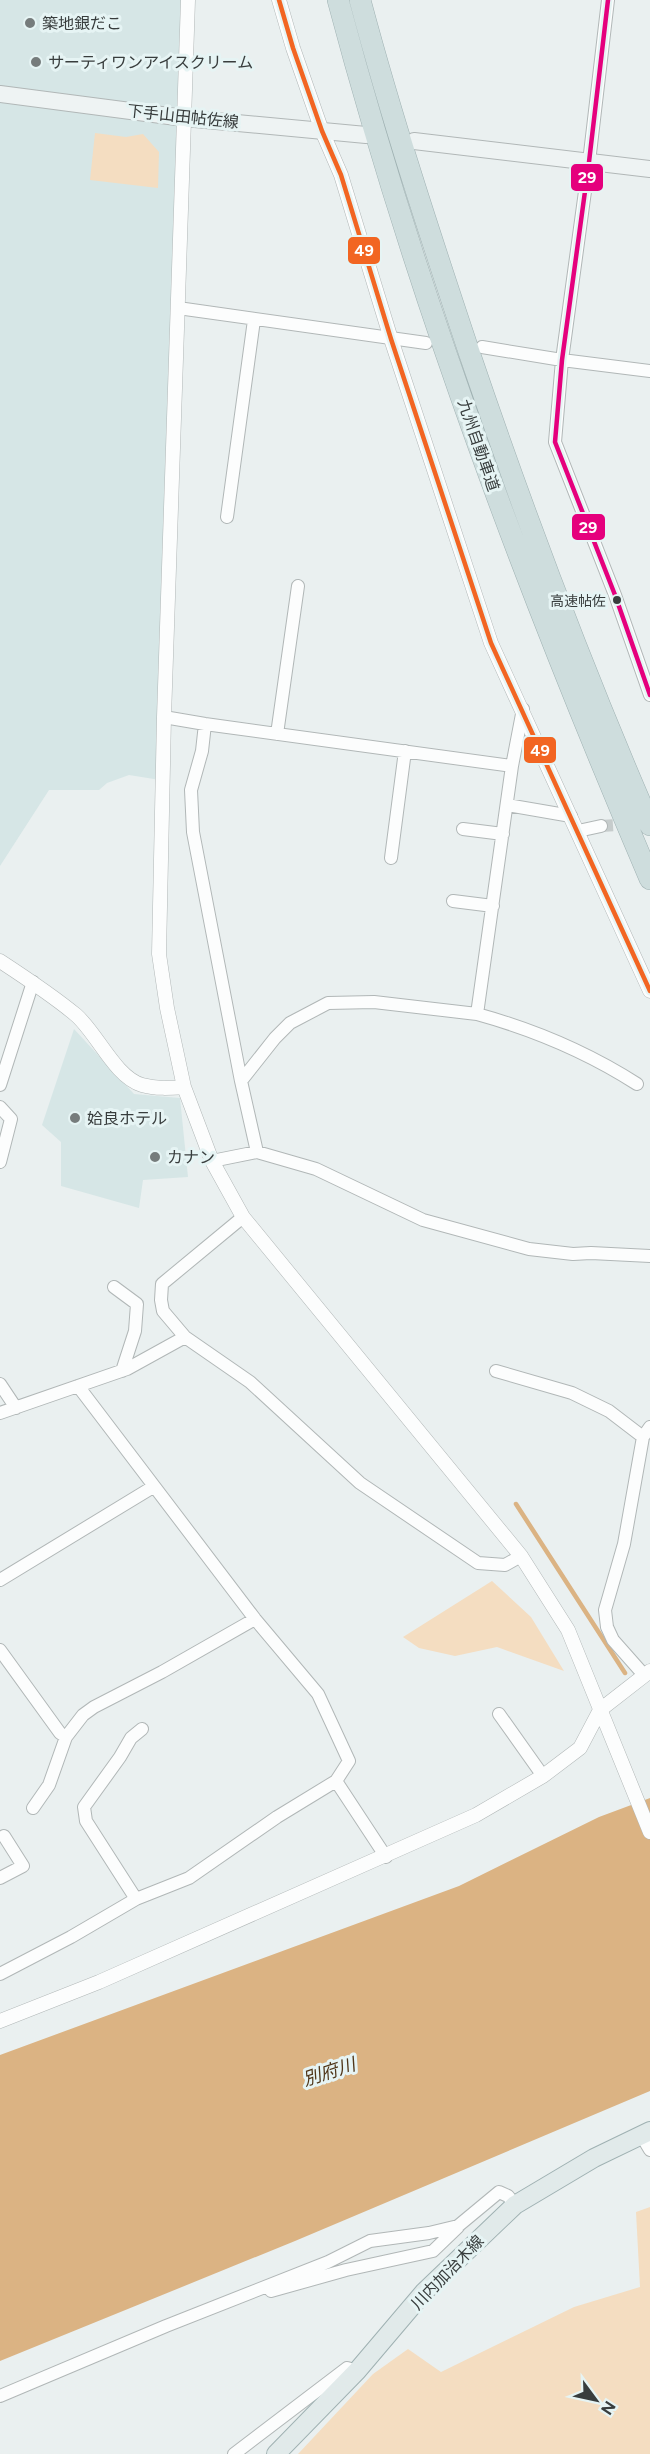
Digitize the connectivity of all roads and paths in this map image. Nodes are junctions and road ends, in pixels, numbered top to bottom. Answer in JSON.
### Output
{"nodes":[{"id":1,"x":188,"y":0,"type":"edge"},
{"id":2,"x":279,"y":0,"type":"edge"},
{"id":3,"x":338,"y":0,"type":"edge"},
{"id":4,"x":360,"y":0,"type":"edge"},
{"id":5,"x":608,"y":0,"type":"edge"},
{"id":6,"x":0,"y":93,"type":"edge"},
{"id":7,"x":184,"y":118,"type":"junction"},
{"id":8,"x":322,"y":130,"type":"junction"},
{"id":9,"x":366,"y":135,"type":"dead end"},
{"id":10,"x":414,"y":141,"type":"dead end"},
{"id":11,"x":589,"y":162,"type":"junction"},
{"id":12,"x":650,"y":169,"type":"edge"},
{"id":13,"x":178,"y":308,"type":"junction"},
{"id":14,"x":254,"y":320,"type":"junction"},
{"id":15,"x":391,"y":339,"type":"junction"},
{"id":16,"x":426,"y":343,"type":"dead end"},
{"id":17,"x":482,"y":347,"type":"dead end"},
{"id":18,"x":562,"y":360,"type":"junction"},
{"id":19,"x":650,"y":371,"type":"edge"},
{"id":20,"x":227,"y":517,"type":"dead end"},
{"id":21,"x":298,"y":586,"type":"dead end"},
{"id":22,"x":650,"y":695,"type":"edge"},
{"id":23,"x":523,"y":708,"type":"junction"},
{"id":24,"x":164,"y":717,"type":"junction"},
{"id":25,"x":205,"y":724,"type":"junction"},
{"id":26,"x":277,"y":734,"type":"junction"},
{"id":27,"x":405,"y":751,"type":"junction"},
{"id":28,"x":512,"y":766,"type":"junction"},
{"id":29,"x":507,"y":806,"type":"junction"},
{"id":30,"x":571,"y":816,"type":"junction"},
{"id":31,"x":650,"y":825,"type":"edge"},
{"id":32,"x":601,"y":826,"type":"tunnel mouth"},
{"id":33,"x":462,"y":829,"type":"dead end"},
{"id":34,"x":578,"y":831,"type":"junction"},
{"id":35,"x":503,"y":834,"type":"junction"},
{"id":36,"x":391,"y":858,"type":"dead end"},
{"id":37,"x":650,"y":879,"type":"edge"},
{"id":38,"x":453,"y":901,"type":"dead end"},
{"id":39,"x":493,"y":906,"type":"junction"},
{"id":40,"x":0,"y":961,"type":"edge"},
{"id":41,"x":33,"y":982,"type":"junction"},
{"id":42,"x":650,"y":991,"type":"edge"},
{"id":43,"x":477,"y":1014,"type":"junction"},
{"id":44,"x":241,"y":1081,"type":"junction"},
{"id":45,"x":637,"y":1084,"type":"dead end"},
{"id":46,"x":0,"y":1085,"type":"edge"},
{"id":47,"x":184,"y":1087,"type":"junction"},
{"id":48,"x":0,"y":1107,"type":"edge"},
{"id":49,"x":257,"y":1152,"type":"junction"},
{"id":50,"x":212,"y":1161,"type":"junction"},
{"id":51,"x":0,"y":1162,"type":"edge"},
{"id":52,"x":243,"y":1217,"type":"junction"},
{"id":53,"x":650,"y":1256,"type":"edge"},
{"id":54,"x":114,"y":1287,"type":"dead end"},
{"id":55,"x":185,"y":1337,"type":"junction"},
{"id":56,"x":122,"y":1371,"type":"junction"},
{"id":57,"x":496,"y":1371,"type":"dead end"},
{"id":58,"x":0,"y":1384,"type":"edge"},
{"id":59,"x":78,"y":1386,"type":"junction"},
{"id":60,"x":16,"y":1408,"type":"junction"},
{"id":61,"x":0,"y":1413,"type":"edge"},
{"id":62,"x":647,"y":1432,"type":"edge"},
{"id":63,"x":153,"y":1487,"type":"junction"},
{"id":64,"x":521,"y":1556,"type":"junction"},
{"id":65,"x":0,"y":1580,"type":"edge"},
{"id":66,"x":255,"y":1619,"type":"junction"},
{"id":67,"x":0,"y":1650,"type":"edge"},
{"id":68,"x":647,"y":1673,"type":"edge"},
{"id":69,"x":600,"y":1710,"type":"junction"},
{"id":70,"x":499,"y":1714,"type":"dead end"},
{"id":71,"x":142,"y":1730,"type":"dead end"},
{"id":72,"x":66,"y":1737,"type":"junction"},
{"id":73,"x":543,"y":1776,"type":"junction"},
{"id":74,"x":336,"y":1781,"type":"junction"},
{"id":75,"x":33,"y":1808,"type":"dead end"},
{"id":76,"x":650,"y":1832,"type":"edge"},
{"id":77,"x":4,"y":1836,"type":"dead end"},
{"id":78,"x":386,"y":1857,"type":"junction"},
{"id":79,"x":0,"y":1878,"type":"edge"},
{"id":80,"x":136,"y":1899,"type":"junction"},
{"id":81,"x":0,"y":1974,"type":"edge"},
{"id":82,"x":0,"y":2021,"type":"edge"},
{"id":83,"x":647,"y":2139,"type":"edge"},
{"id":84,"x":515,"y":2205,"type":"junction"},
{"id":85,"x":459,"y":2226,"type":"junction"},
{"id":86,"x":234,"y":2307,"type":"dead end"},
{"id":87,"x":357,"y":2371,"type":"junction"},
{"id":88,"x":0,"y":2396,"type":"edge"},
{"id":89,"x":234,"y":2454,"type":"edge"},
{"id":90,"x":276,"y":2454,"type":"edge"}],
"edges":[{"from":1,"to":7,"type":"street"},
{"from":2,"to":8,"type":"street"},
{"from":3,"to":37,"type":"highway","name":"九州自動車道"},
{"from":4,"to":31,"type":"highway","name":"九州自動車道"},
{"from":5,"to":11,"type":"street"},
{"from":6,"to":7,"type":"main road","name":"下手山田帖佐線"},
{"from":7,"to":8,"type":"main road","name":"下手山田帖佐線"},
{"from":7,"to":13,"type":"street"},
{"from":8,"to":9,"type":"main road","name":"下手山田帖佐線"},
{"from":8,"to":15,"type":"street"},
{"from":10,"to":11,"type":"main road"},
{"from":11,"to":12,"type":"main road"},
{"from":11,"to":18,"type":"street"},
{"from":13,"to":14,"type":"street"},
{"from":13,"to":24,"type":"street"},
{"from":14,"to":15,"type":"street"},
{"from":14,"to":20,"type":"street"},
{"from":15,"to":16,"type":"street"},
{"from":15,"to":23,"type":"street"},
{"from":17,"to":18,"type":"street"},
{"from":18,"to":19,"type":"street"},
{"from":18,"to":22,"type":"street"},
{"from":21,"to":26,"type":"street"},
{"from":23,"to":28,"type":"street"},
{"from":23,"to":30,"type":"street"},
{"from":24,"to":25,"type":"street"},
{"from":24,"to":47,"type":"street"},
{"from":25,"to":26,"type":"street"},
{"from":25,"to":44,"type":"street"},
{"from":26,"to":27,"type":"street"},
{"from":27,"to":28,"type":"street"},
{"from":27,"to":36,"type":"street"},
{"from":28,"to":29,"type":"street"},
{"from":29,"to":30,"type":"street"},
{"from":29,"to":35,"type":"street"},
{"from":30,"to":34,"type":"street"},
{"from":32,"to":34,"type":"street"},
{"from":33,"to":35,"type":"street"},
{"from":34,"to":42,"type":"street"},
{"from":35,"to":39,"type":"street"},
{"from":38,"to":39,"type":"street"},
{"from":39,"to":43,"type":"street"},
{"from":40,"to":41,"type":"street"},
{"from":41,"to":46,"type":"street"},
{"from":41,"to":47,"type":"street"},
{"from":43,"to":44,"type":"street"},
{"from":43,"to":45,"type":"street"},
{"from":44,"to":49,"type":"street"},
{"from":47,"to":50,"type":"street"},
{"from":48,"to":51,"type":"street"},
{"from":49,"to":50,"type":"street"},
{"from":49,"to":53,"type":"street"},
{"from":50,"to":52,"type":"street"},
{"from":52,"to":55,"type":"street"},
{"from":52,"to":64,"type":"street"},
{"from":54,"to":56,"type":"street"},
{"from":55,"to":56,"type":"street"},
{"from":55,"to":64,"type":"street"},
{"from":56,"to":59,"type":"street"},
{"from":57,"to":62,"type":"street"},
{"from":58,"to":60,"type":"street"},
{"from":59,"to":60,"type":"street"},
{"from":59,"to":63,"type":"street"},
{"from":60,"to":61,"type":"street"},
{"from":62,"to":68,"type":"street"},
{"from":63,"to":65,"type":"street"},
{"from":63,"to":66,"type":"street"},
{"from":64,"to":69,"type":"street"},
{"from":66,"to":72,"type":"street"},
{"from":66,"to":74,"type":"street"},
{"from":67,"to":72,"type":"street"},
{"from":68,"to":69,"type":"street"},
{"from":69,"to":73,"type":"street"},
{"from":69,"to":76,"type":"street"},
{"from":70,"to":73,"type":"street"},
{"from":71,"to":80,"type":"street"},
{"from":72,"to":75,"type":"street"},
{"from":73,"to":78,"type":"street"},
{"from":74,"to":78,"type":"street"},
{"from":74,"to":80,"type":"street"},
{"from":77,"to":79,"type":"street"},
{"from":78,"to":82,"type":"street"},
{"from":80,"to":81,"type":"street"},
{"from":83,"to":84,"type":"main road","name":"川内加治木線"},
{"from":84,"to":85,"type":"street"},
{"from":84,"to":87,"type":"main road","name":"川内加治木線"},
{"from":85,"to":86,"type":"street"},
{"from":85,"to":88,"type":"street"},
{"from":87,"to":89,"type":"street"},
{"from":87,"to":90,"type":"main road","name":"川内加治木線"}]}
